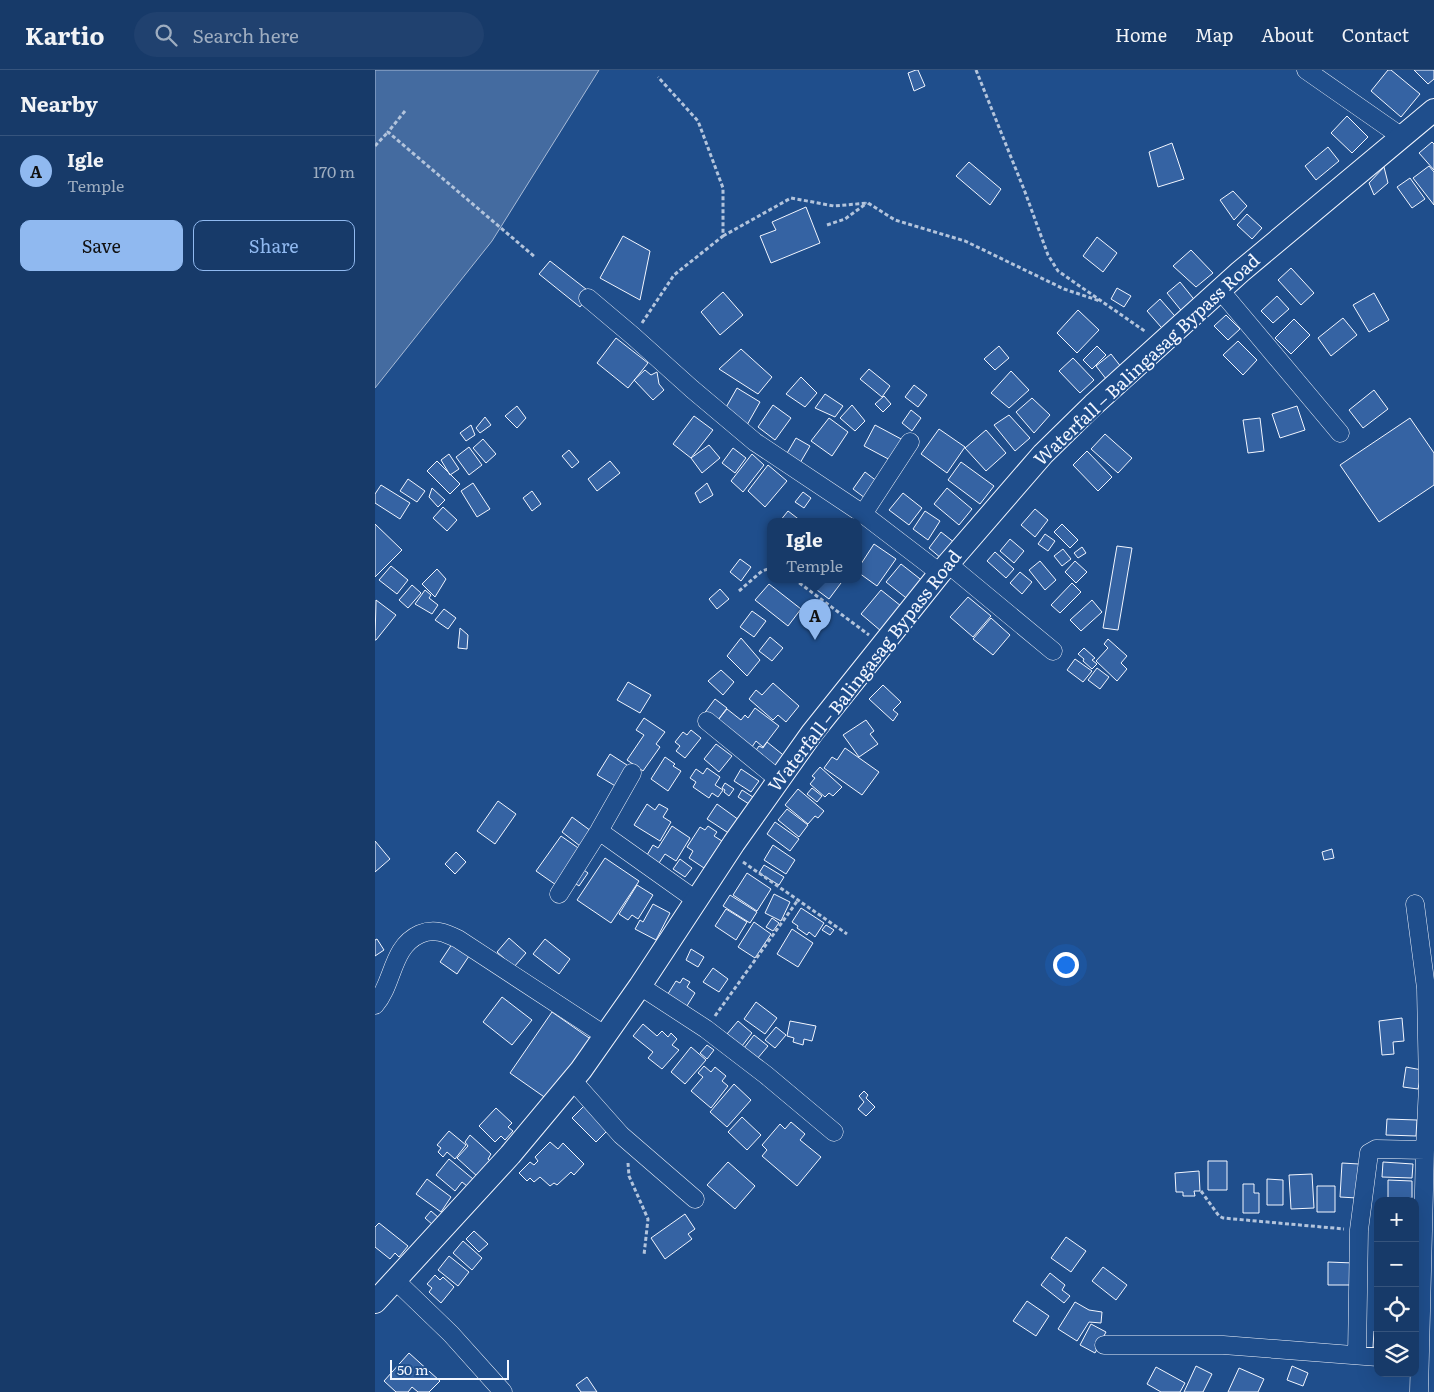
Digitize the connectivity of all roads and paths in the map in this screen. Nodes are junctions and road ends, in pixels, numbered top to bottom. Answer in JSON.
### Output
{"nodes":[{"id":1,"x":976,"y":70,"type":"edge"},
{"id":2,"x":1306,"y":70,"type":"edge"},
{"id":3,"x":658,"y":77,"type":"dead end"},
{"id":4,"x":1434,"y":110,"type":"edge"},
{"id":5,"x":405,"y":111,"type":"dead end"},
{"id":6,"x":388,"y":132,"type":"junction"},
{"id":7,"x":1403,"y":137,"type":"junction"},
{"id":8,"x":375,"y":146,"type":"edge"},
{"id":9,"x":868,"y":203,"type":"junction"},
{"id":10,"x":827,"y":225,"type":"dead end"},
{"id":11,"x":723,"y":236,"type":"junction"},
{"id":12,"x":535,"y":257,"type":"dead end"},
{"id":13,"x":1220,"y":290,"type":"junction"},
{"id":14,"x":588,"y":298,"type":"dead end"},
{"id":15,"x":1100,"y":301,"type":"junction"},
{"id":16,"x":633,"y":336,"type":"junction"},
{"id":17,"x":1161,"y":343,"type":"junction"},
{"id":18,"x":1340,"y":432,"type":"dead end"},
{"id":19,"x":911,"y":442,"type":"dead end"},
{"id":20,"x":863,"y":514,"type":"junction"},
{"id":21,"x":944,"y":568,"type":"junction"},
{"id":22,"x":767,"y":569,"type":"edge"},
{"id":23,"x":799,"y":583,"type":"edge"},
{"id":24,"x":739,"y":591,"type":"dead end"},
{"id":25,"x":882,"y":644,"type":"junction"},
{"id":26,"x":1053,"y":651,"type":"dead end"},
{"id":27,"x":707,"y":721,"type":"dead end"},
{"id":28,"x":632,"y":774,"type":"dead end"},
{"id":29,"x":778,"y":779,"type":"junction"},
{"id":30,"x":599,"y":831,"type":"junction"},
{"id":31,"x":728,"y":851,"type":"junction"},
{"id":32,"x":559,"y":894,"type":"dead end"},
{"id":33,"x":696,"y":900,"type":"junction"},
{"id":34,"x":798,"y":900,"type":"junction"},
{"id":35,"x":1415,"y":904,"type":"dead end"},
{"id":36,"x":847,"y":934,"type":"dead end"},
{"id":37,"x":640,"y":986,"type":"junction"},
{"id":38,"x":375,"y":1005,"type":"edge"},
{"id":39,"x":706,"y":1029,"type":"junction"},
{"id":40,"x":606,"y":1036,"type":"junction"},
{"id":41,"x":573,"y":1081,"type":"junction"},
{"id":42,"x":834,"y":1132,"type":"dead end"},
{"id":43,"x":627,"y":1140,"type":"junction"},
{"id":44,"x":1425,"y":1150,"type":"junction"},
{"id":45,"x":1201,"y":1191,"type":"dead end"},
{"id":46,"x":695,"y":1199,"type":"dead end"},
{"id":47,"x":1359,"y":1230,"type":"junction"},
{"id":48,"x":644,"y":1255,"type":"dead end"},
{"id":49,"x":395,"y":1280,"type":"junction"},
{"id":50,"x":375,"y":1302,"type":"edge"},
{"id":51,"x":1419,"y":1332,"type":"edge"},
{"id":52,"x":1104,"y":1345,"type":"dead end"},
{"id":53,"x":1357,"y":1355,"type":"junction"},
{"id":54,"x":1374,"y":1357,"type":"edge"},
{"id":55,"x":1419,"y":1377,"type":"edge"},
{"id":56,"x":503,"y":1392,"type":"edge"},
{"id":57,"x":1419,"y":1392,"type":"edge"}],
"edges":[{"from":1,"to":15,"type":"path"},
{"from":2,"to":7,"type":"street"},
{"from":3,"to":11,"type":"path"},
{"from":4,"to":7,"type":"main road","name":"Waterfall ‒ Balingasag Bypass Road"},
{"from":5,"to":6,"type":"path"},
{"from":6,"to":8,"type":"path"},
{"from":6,"to":12,"type":"path"},
{"from":7,"to":13,"type":"main road","name":"Waterfall ‒ Balingasag Bypass Road"},
{"from":9,"to":10,"type":"path"},
{"from":9,"to":11,"type":"path"},
{"from":9,"to":15,"type":"path"},
{"from":11,"to":16,"type":"path"},
{"from":13,"to":17,"type":"main road","name":"Waterfall ‒ Balingasag Bypass Road"},
{"from":13,"to":18,"type":"street"},
{"from":14,"to":16,"type":"street"},
{"from":15,"to":17,"type":"path"},
{"from":16,"to":20,"type":"street"},
{"from":17,"to":21,"type":"main road","name":"Waterfall ‒ Balingasag Bypass Road"},
{"from":19,"to":20,"type":"street"},
{"from":20,"to":21,"type":"street"},
{"from":21,"to":25,"type":"main road","name":"Waterfall ‒ Balingasag Bypass Road"},
{"from":21,"to":26,"type":"street"},
{"from":22,"to":24,"type":"path"},
{"from":23,"to":25,"type":"path"},
{"from":25,"to":29,"type":"main road","name":"Waterfall ‒ Balingasag Bypass Road"},
{"from":27,"to":29,"type":"street"},
{"from":28,"to":30,"type":"street"},
{"from":29,"to":31,"type":"main road","name":"Waterfall ‒ Balingasag Bypass Road"},
{"from":30,"to":32,"type":"street"},
{"from":30,"to":33,"type":"street"},
{"from":31,"to":33,"type":"main road","name":"Waterfall ‒ Balingasag Bypass Road"},
{"from":31,"to":34,"type":"path"},
{"from":33,"to":37,"type":"main road","name":"Waterfall ‒ Balingasag Bypass Road"},
{"from":34,"to":36,"type":"path"},
{"from":34,"to":39,"type":"path"},
{"from":35,"to":44,"type":"street"},
{"from":37,"to":39,"type":"street"},
{"from":37,"to":40,"type":"main road","name":"Waterfall ‒ Balingasag Bypass Road"},
{"from":38,"to":40,"type":"street"},
{"from":39,"to":42,"type":"street"},
{"from":40,"to":41,"type":"main road","name":"Waterfall ‒ Balingasag Bypass Road"},
{"from":41,"to":43,"type":"street"},
{"from":41,"to":49,"type":"main road","name":"Waterfall ‒ Balingasag Bypass Road"},
{"from":43,"to":46,"type":"street"},
{"from":43,"to":48,"type":"path"},
{"from":44,"to":47,"type":"street"},
{"from":44,"to":51,"type":"street"},
{"from":45,"to":47,"type":"path"},
{"from":47,"to":53,"type":"street"},
{"from":49,"to":50,"type":"main road","name":"Waterfall ‒ Balingasag Bypass Road"},
{"from":49,"to":56,"type":"street"},
{"from":52,"to":53,"type":"street"},
{"from":53,"to":54,"type":"street"},
{"from":55,"to":57,"type":"street"}]}
